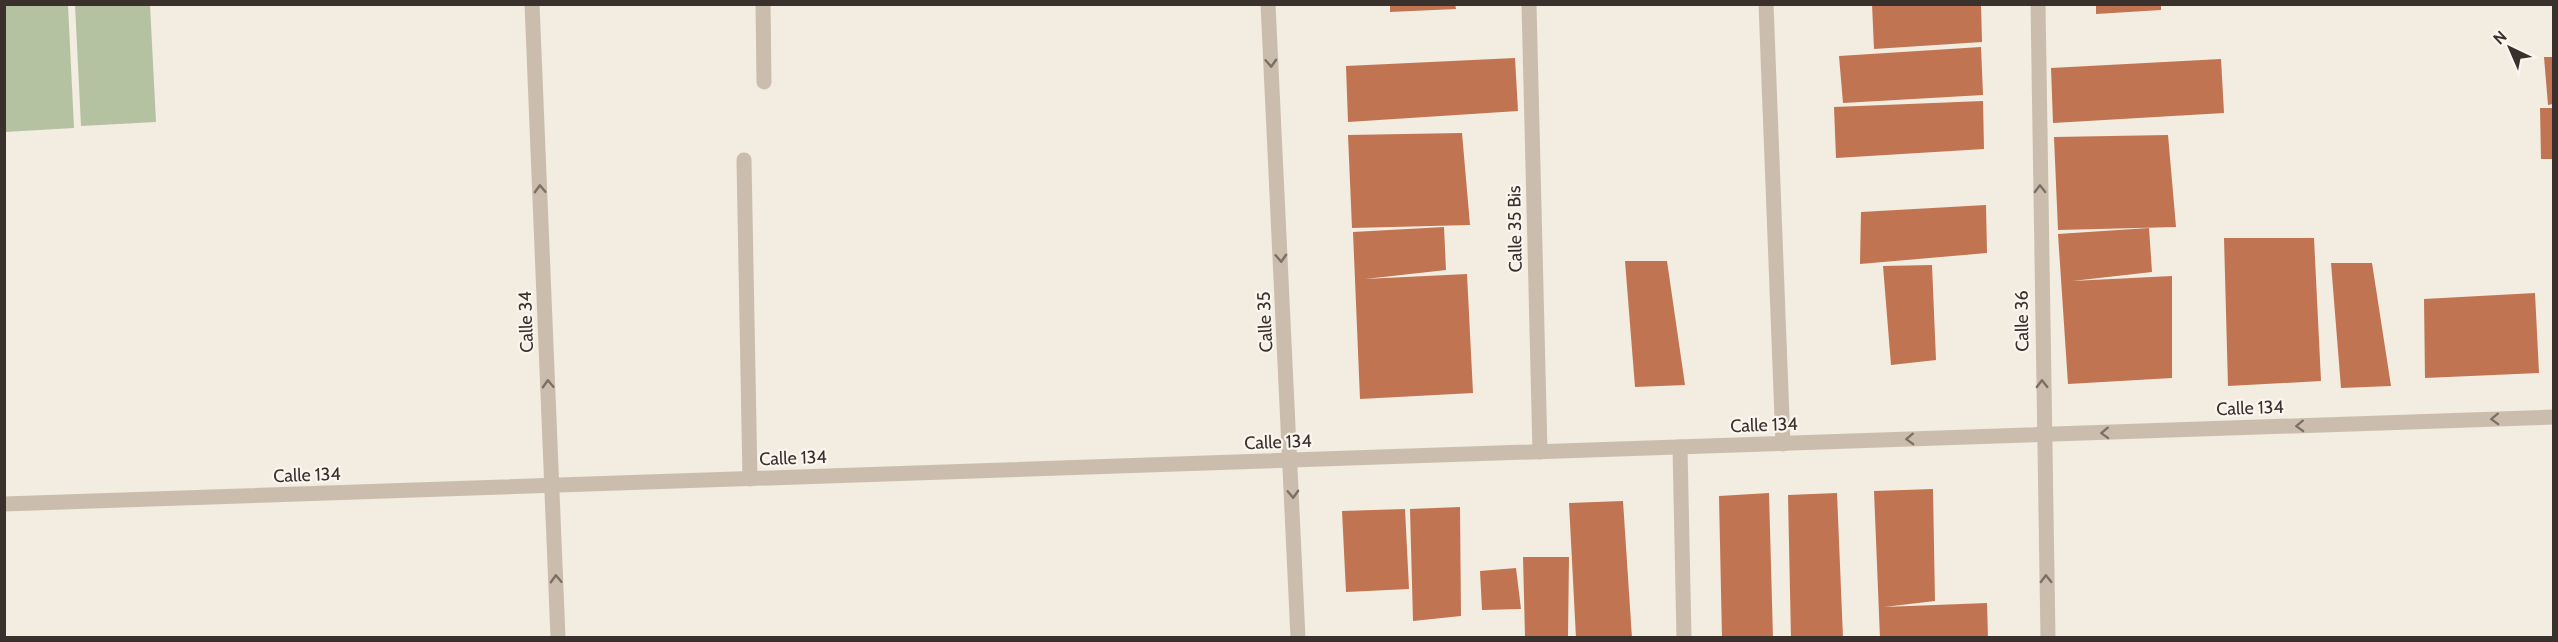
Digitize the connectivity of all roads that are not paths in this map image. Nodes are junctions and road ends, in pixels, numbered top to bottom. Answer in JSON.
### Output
{"nodes":[{"id":1,"x":532,"y":4,"type":"edge"},
{"id":2,"x":763,"y":4,"type":"edge"},
{"id":3,"x":1268,"y":4,"type":"edge"},
{"id":4,"x":1528,"y":4,"type":"edge"},
{"id":5,"x":1766,"y":4,"type":"edge"},
{"id":6,"x":2038,"y":4,"type":"edge"},
{"id":7,"x":764,"y":82,"type":"dead end"},
{"id":8,"x":744,"y":160,"type":"dead end"},
{"id":9,"x":2553,"y":417,"type":"edge"},
{"id":10,"x":2043,"y":435,"type":"junction"},
{"id":11,"x":1782,"y":444,"type":"junction"},
{"id":12,"x":1680,"y":447,"type":"junction"},
{"id":13,"x":1540,"y":452,"type":"junction"},
{"id":14,"x":1292,"y":461,"type":"junction"},
{"id":15,"x":750,"y":478,"type":"junction"},
{"id":16,"x":553,"y":486,"type":"junction"},
{"id":17,"x":4,"y":504,"type":"edge"},
{"id":18,"x":558,"y":638,"type":"edge"},
{"id":19,"x":1298,"y":638,"type":"edge"},
{"id":20,"x":1684,"y":638,"type":"edge"},
{"id":21,"x":2048,"y":638,"type":"edge"}],
"edges":[{"from":16,"to":1,"type":"street","name":"Calle 34","one_way":true},
{"from":2,"to":7,"type":"street"},
{"from":3,"to":14,"type":"street","name":"Calle 35","one_way":true},
{"from":4,"to":13,"type":"street","name":"Calle 35 Bis"},
{"from":5,"to":11,"type":"street"},
{"from":10,"to":6,"type":"street","name":"Calle 36","one_way":true},
{"from":8,"to":15,"type":"street"},
{"from":9,"to":10,"type":"street","name":"Calle 134","one_way":true},
{"from":10,"to":11,"type":"street","name":"Calle 134","one_way":true},
{"from":21,"to":10,"type":"street","name":"Calle 36","one_way":true},
{"from":11,"to":12,"type":"street","name":"Calle 134"},
{"from":12,"to":13,"type":"street","name":"Calle 134"},
{"from":12,"to":20,"type":"street"},
{"from":13,"to":14,"type":"street","name":"Calle 134"},
{"from":14,"to":15,"type":"street","name":"Calle 134"},
{"from":14,"to":19,"type":"street","name":"Calle 35","one_way":true},
{"from":15,"to":16,"type":"street","name":"Calle 134"},
{"from":16,"to":17,"type":"street","name":"Calle 134"},
{"from":18,"to":16,"type":"street","name":"Calle 34","one_way":true}]}
